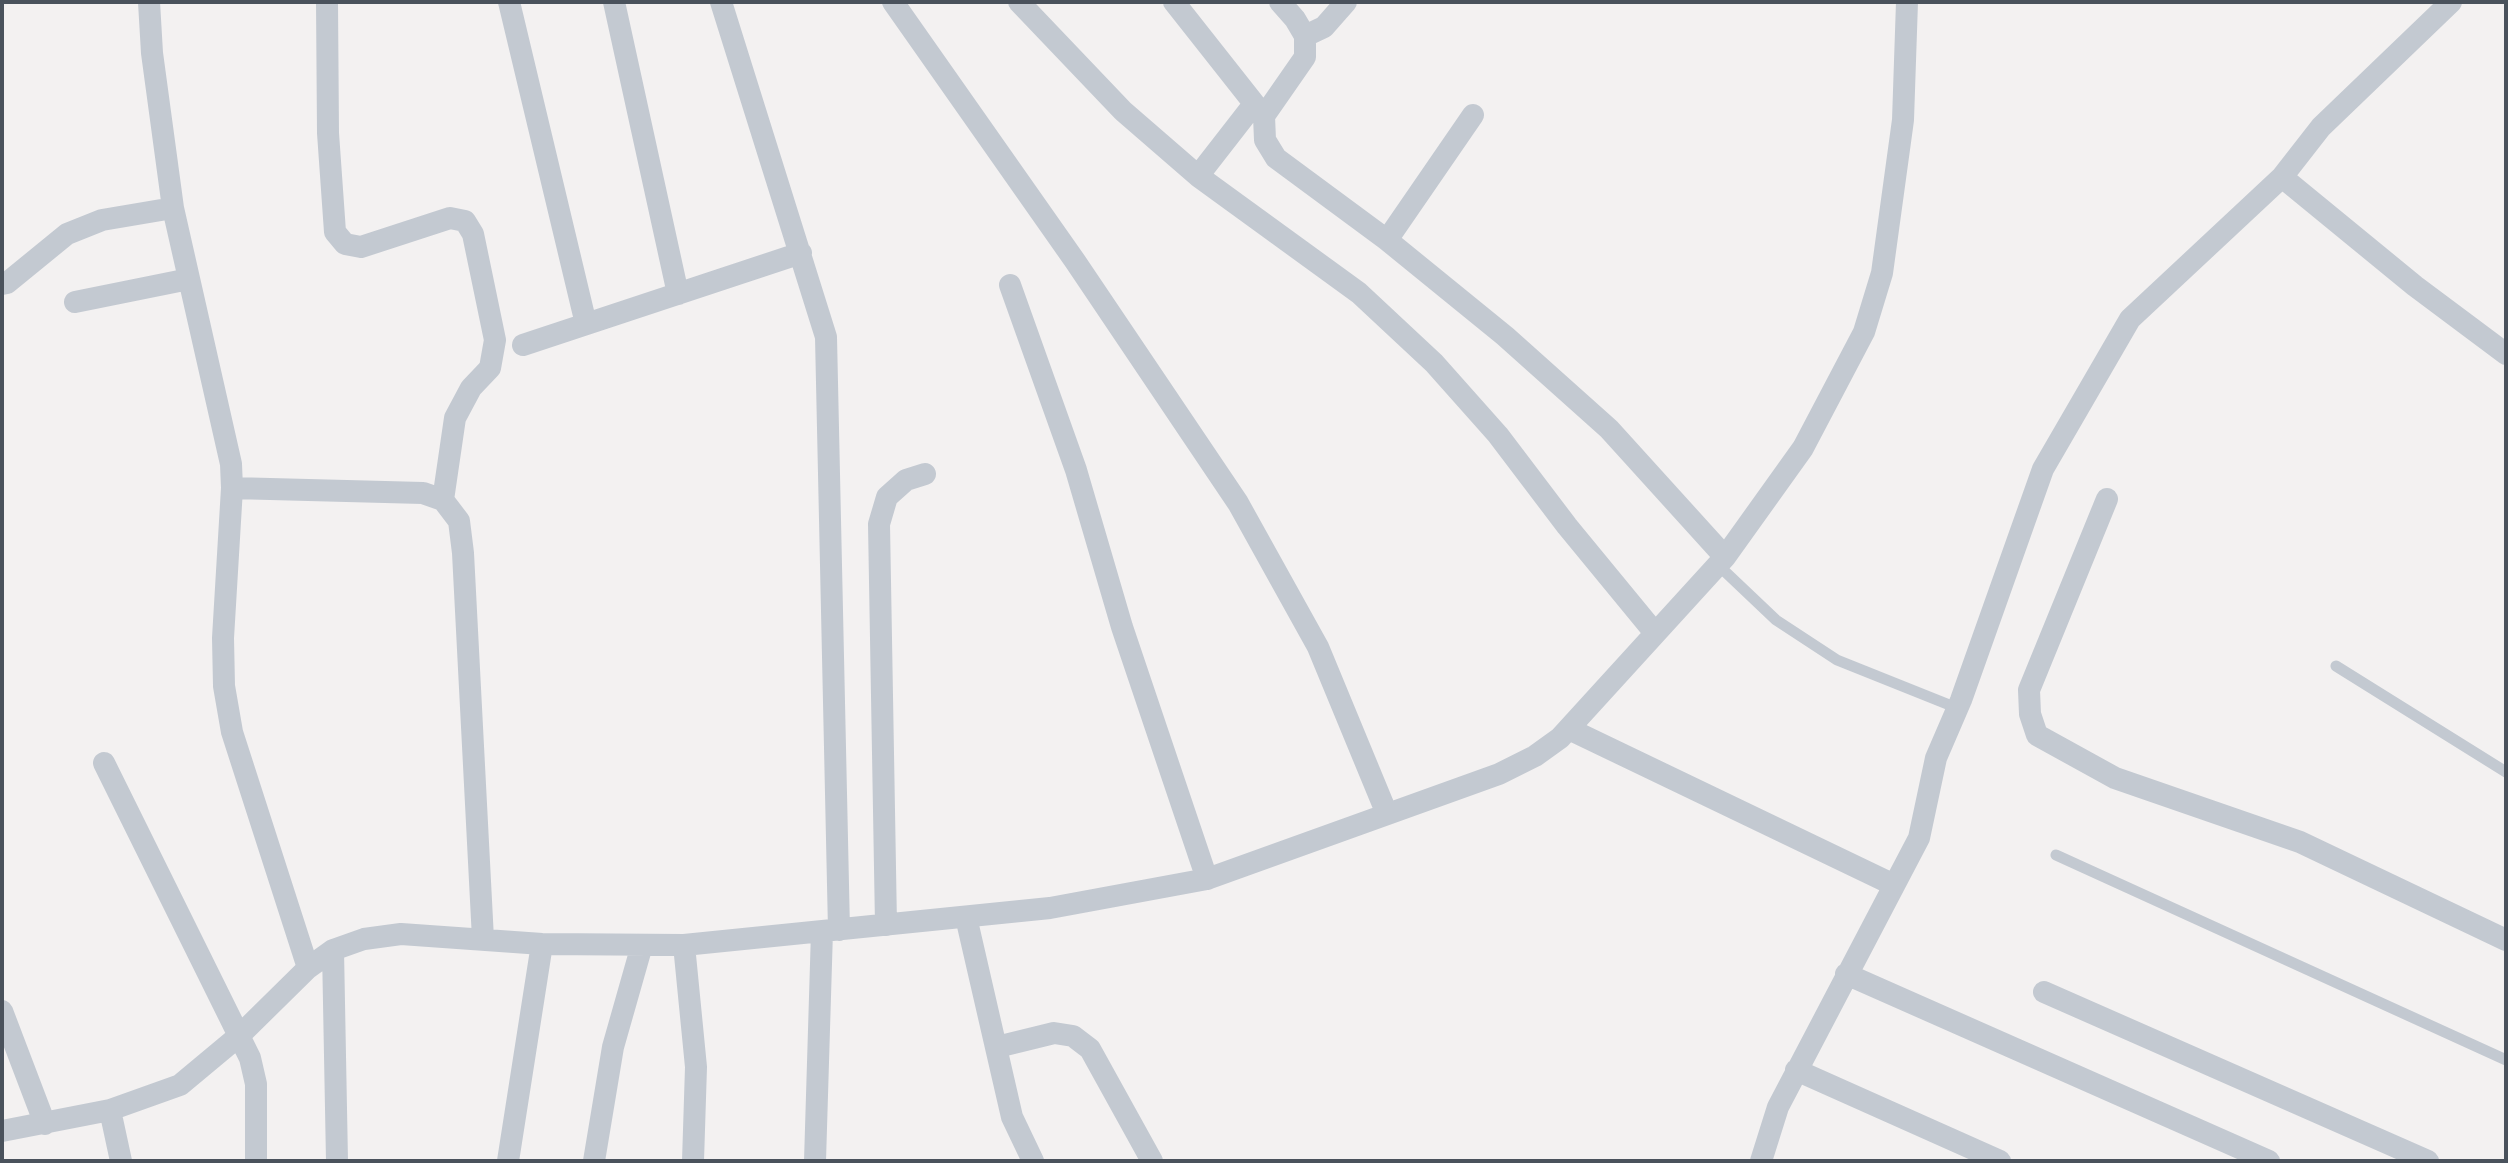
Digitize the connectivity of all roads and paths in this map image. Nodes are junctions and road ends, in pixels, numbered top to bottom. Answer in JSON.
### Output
{"nodes":[{"id":1,"x":149,"y":2,"type":"edge"},
{"id":2,"x":327,"y":2,"type":"edge"},
{"id":3,"x":509,"y":2,"type":"edge"},
{"id":4,"x":614,"y":2,"type":"edge"},
{"id":5,"x":721,"y":2,"type":"edge"},
{"id":6,"x":893,"y":2,"type":"edge"},
{"id":7,"x":1019,"y":2,"type":"edge"},
{"id":8,"x":1174,"y":2,"type":"edge"},
{"id":9,"x":1280,"y":2,"type":"edge"},
{"id":10,"x":1346,"y":2,"type":"edge"},
{"id":11,"x":1907,"y":2,"type":"edge"},
{"id":12,"x":2449,"y":3,"type":"edge"},
{"id":13,"x":1305,"y":36,"type":"junction"},
{"id":14,"x":1259,"y":110,"type":"junction"},
{"id":15,"x":1473,"y":115,"type":"dead end"},
{"id":16,"x":1198,"y":176,"type":"junction"},
{"id":17,"x":2282,"y":177,"type":"junction"},
{"id":18,"x":173,"y":208,"type":"junction"},
{"id":19,"x":1387,"y":240,"type":"junction"},
{"id":20,"x":801,"y":253,"type":"junction"},
{"id":21,"x":189,"y":279,"type":"junction"},
{"id":22,"x":2,"y":284,"type":"edge"},
{"id":23,"x":1010,"y":285,"type":"dead end"},
{"id":24,"x":678,"y":294,"type":"junction"},
{"id":25,"x":75,"y":302,"type":"dead end"},
{"id":26,"x":586,"y":324,"type":"junction"},
{"id":27,"x":523,"y":345,"type":"dead end"},
{"id":28,"x":2506,"y":354,"type":"edge"},
{"id":29,"x":925,"y":474,"type":"dead end"},
{"id":30,"x":232,"y":488,"type":"junction"},
{"id":31,"x":2107,"y":499,"type":"dead end"},
{"id":32,"x":443,"y":500,"type":"junction"},
{"id":33,"x":1721,"y":560,"type":"junction"},
{"id":34,"x":1655,"y":633,"type":"junction"},
{"id":35,"x":2336,"y":666,"type":"dead end"},
{"id":36,"x":1957,"y":708,"type":"junction"},
{"id":37,"x":1569,"y":729,"type":"junction"},
{"id":38,"x":104,"y":763,"type":"dead end"},
{"id":39,"x":2506,"y":772,"type":"edge"},
{"id":40,"x":1387,"y":814,"type":"junction"},
{"id":41,"x":2056,"y":855,"type":"dead end"},
{"id":42,"x":1207,"y":879,"type":"junction"},
{"id":43,"x":1894,"y":885,"type":"junction"},
{"id":44,"x":966,"y":917,"type":"junction"},
{"id":45,"x":886,"y":925,"type":"junction"},
{"id":46,"x":831,"y":930,"type":"junction"},
{"id":47,"x":483,"y":939,"type":"junction"},
{"id":48,"x":2506,"y":940,"type":"edge"},
{"id":49,"x":542,"y":944,"type":"junction"},
{"id":50,"x":642,"y":945,"type":"junction"},
{"id":51,"x":684,"y":945,"type":"junction"},
{"id":52,"x":333,"y":950,"type":"junction"},
{"id":53,"x":308,"y":968,"type":"junction"},
{"id":54,"x":1846,"y":974,"type":"junction"},
{"id":55,"x":2044,"y":992,"type":"dead end"},
{"id":56,"x":2,"y":1011,"type":"edge"},
{"id":57,"x":240,"y":1035,"type":"junction"},
{"id":58,"x":997,"y":1047,"type":"junction"},
{"id":59,"x":2506,"y":1060,"type":"edge"},
{"id":60,"x":1796,"y":1070,"type":"junction"},
{"id":61,"x":110,"y":1110,"type":"junction"},
{"id":62,"x":45,"y":1124,"type":"junction"},
{"id":63,"x":2,"y":1131,"type":"edge"},
{"id":64,"x":121,"y":1161,"type":"edge"},
{"id":65,"x":256,"y":1161,"type":"edge"},
{"id":66,"x":337,"y":1161,"type":"edge"},
{"id":67,"x":508,"y":1161,"type":"edge"},
{"id":68,"x":594,"y":1161,"type":"edge"},
{"id":69,"x":693,"y":1161,"type":"edge"},
{"id":70,"x":815,"y":1161,"type":"edge"},
{"id":71,"x":1033,"y":1161,"type":"edge"},
{"id":72,"x":1152,"y":1161,"type":"edge"},
{"id":73,"x":1761,"y":1161,"type":"edge"},
{"id":74,"x":2000,"y":1161,"type":"edge"},
{"id":75,"x":2269,"y":1161,"type":"edge"},
{"id":76,"x":2428,"y":1161,"type":"edge"}],
"edges":[{"from":1,"to":18,"type":"street"},
{"from":2,"to":32,"type":"street"},
{"from":3,"to":26,"type":"street"},
{"from":4,"to":24,"type":"street"},
{"from":5,"to":20,"type":"street"},
{"from":6,"to":40,"type":"street"},
{"from":7,"to":16,"type":"street"},
{"from":8,"to":14,"type":"street"},
{"from":9,"to":13,"type":"street"},
{"from":10,"to":13,"type":"street"},
{"from":11,"to":33,"type":"street"},
{"from":12,"to":17,"type":"street"},
{"from":13,"to":14,"type":"street"},
{"from":14,"to":16,"type":"street"},
{"from":14,"to":19,"type":"street"},
{"from":15,"to":19,"type":"street"},
{"from":16,"to":34,"type":"street"},
{"from":17,"to":28,"type":"street"},
{"from":17,"to":36,"type":"street"},
{"from":18,"to":21,"type":"street"},
{"from":18,"to":22,"type":"street"},
{"from":19,"to":33,"type":"street"},
{"from":20,"to":24,"type":"street"},
{"from":20,"to":46,"type":"street"},
{"from":21,"to":25,"type":"street"},
{"from":21,"to":30,"type":"street"},
{"from":23,"to":42,"type":"street"},
{"from":24,"to":26,"type":"street"},
{"from":26,"to":27,"type":"street"},
{"from":29,"to":45,"type":"street"},
{"from":30,"to":32,"type":"street"},
{"from":30,"to":53,"type":"street"},
{"from":31,"to":48,"type":"street"},
{"from":32,"to":47,"type":"street"},
{"from":33,"to":34,"type":"street"},
{"from":33,"to":36,"type":"lane"},
{"from":34,"to":37,"type":"street"},
{"from":35,"to":39,"type":"lane"},
{"from":36,"to":43,"type":"street"},
{"from":37,"to":40,"type":"street"},
{"from":37,"to":43,"type":"street"},
{"from":38,"to":57,"type":"street"},
{"from":40,"to":42,"type":"street"},
{"from":41,"to":59,"type":"lane"},
{"from":42,"to":44,"type":"street"},
{"from":43,"to":54,"type":"street"},
{"from":44,"to":45,"type":"street"},
{"from":44,"to":58,"type":"street"},
{"from":45,"to":46,"type":"street"},
{"from":46,"to":51,"type":"street"},
{"from":46,"to":70,"type":"street"},
{"from":47,"to":49,"type":"street"},
{"from":47,"to":52,"type":"street"},
{"from":49,"to":50,"type":"street"},
{"from":49,"to":67,"type":"street"},
{"from":50,"to":51,"type":"street"},
{"from":50,"to":68,"type":"street"},
{"from":51,"to":69,"type":"street"},
{"from":52,"to":53,"type":"street"},
{"from":52,"to":66,"type":"street"},
{"from":53,"to":57,"type":"street"},
{"from":54,"to":60,"type":"street"},
{"from":54,"to":75,"type":"street"},
{"from":55,"to":76,"type":"street"},
{"from":56,"to":62,"type":"street"},
{"from":57,"to":61,"type":"street"},
{"from":57,"to":65,"type":"street"},
{"from":58,"to":71,"type":"street"},
{"from":58,"to":72,"type":"street"},
{"from":60,"to":73,"type":"street"},
{"from":60,"to":74,"type":"street"},
{"from":61,"to":62,"type":"street"},
{"from":61,"to":64,"type":"street"},
{"from":62,"to":63,"type":"street"}]}
